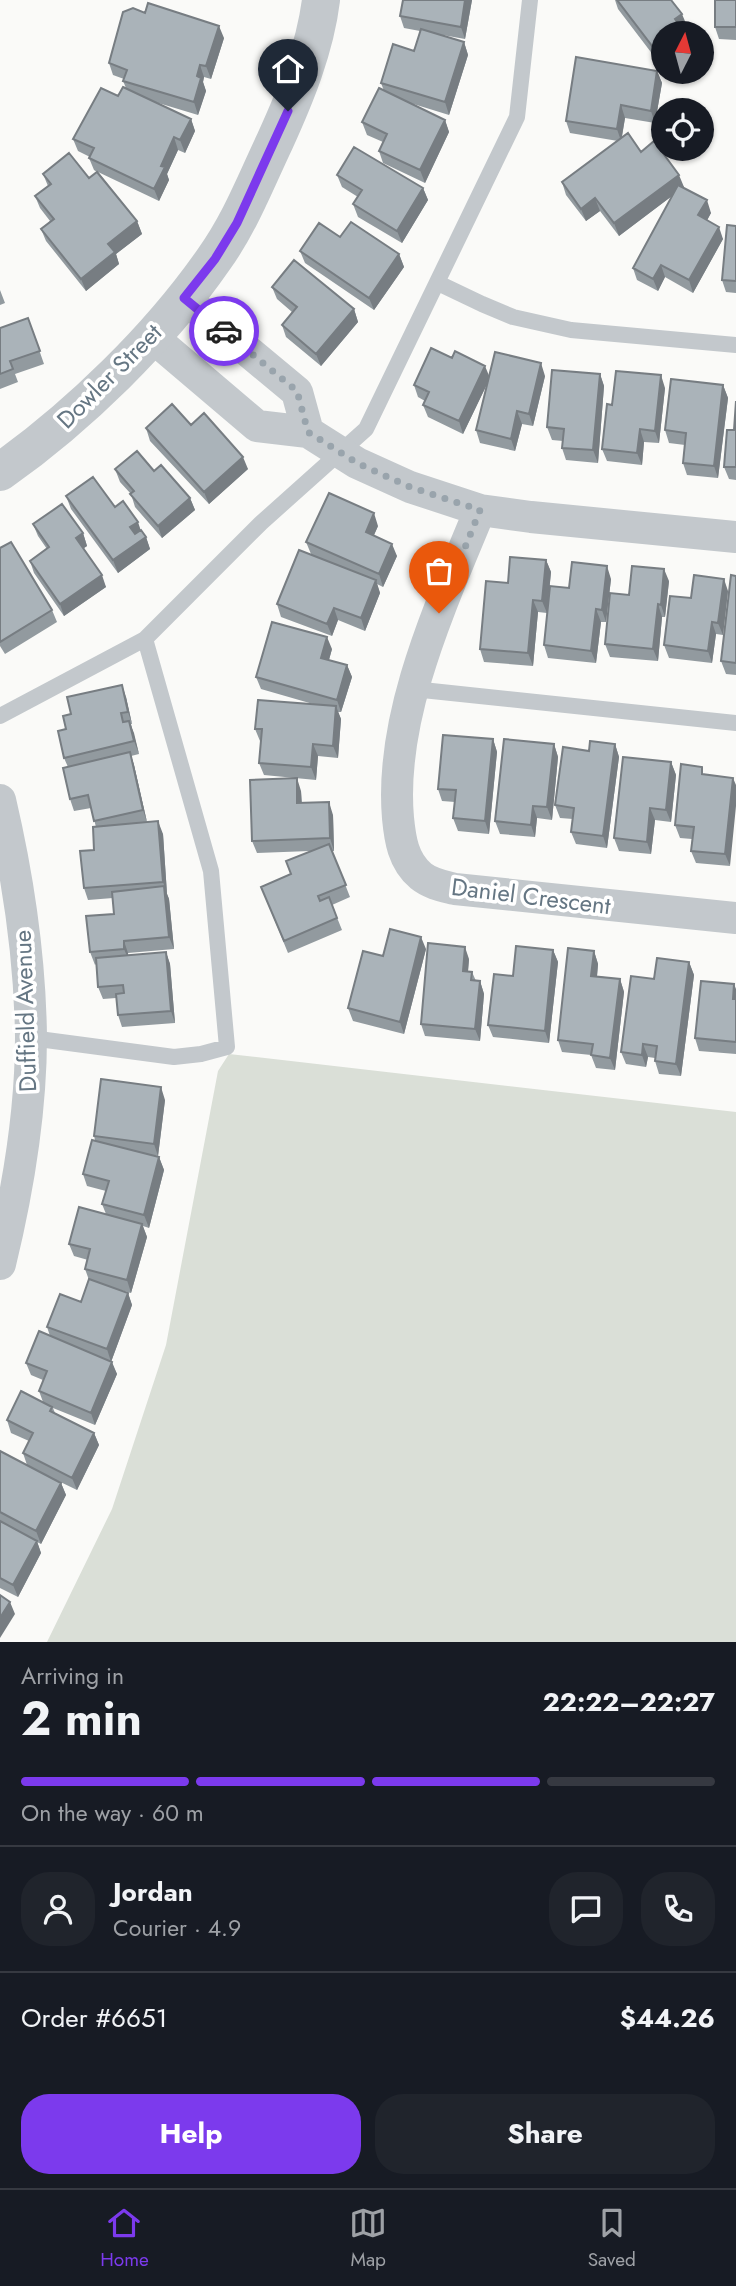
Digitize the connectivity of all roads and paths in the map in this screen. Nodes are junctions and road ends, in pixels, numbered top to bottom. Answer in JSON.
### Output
{"nodes":[{"id":1,"x":321,"y":0,"type":"edge"},
{"id":2,"x":530,"y":0,"type":"edge"},
{"id":3,"x":438,"y":283,"type":"junction"},
{"id":4,"x":184,"y":298,"type":"junction"},
{"id":5,"x":152,"y":336,"type":"junction"},
{"id":6,"x":736,"y":345,"type":"edge"},
{"id":7,"x":308,"y":432,"type":"junction"},
{"id":8,"x":340,"y":453,"type":"junction"},
{"id":9,"x":0,"y":472,"type":"edge"},
{"id":10,"x":480,"y":510,"type":"junction"},
{"id":11,"x":736,"y":537,"type":"edge"},
{"id":12,"x":145,"y":639,"type":"junction"},
{"id":13,"x":413,"y":689,"type":"junction"},
{"id":14,"x":0,"y":716,"type":"edge"},
{"id":15,"x":736,"y":723,"type":"edge"},
{"id":16,"x":0,"y":800,"type":"edge"},
{"id":17,"x":736,"y":918,"type":"edge"},
{"id":18,"x":31,"y":1038,"type":"junction"},
{"id":19,"x":0,"y":1264,"type":"edge"}],
"edges":[{"from":1,"to":4,"type":"street","name":"Dowler Street"},
{"from":2,"to":3,"type":"lane"},
{"from":3,"to":6,"type":"lane"},
{"from":3,"to":8,"type":"lane"},
{"from":4,"to":5,"type":"street","name":"Dowler Street"},
{"from":4,"to":7,"type":"street"},
{"from":5,"to":7,"type":"street"},
{"from":5,"to":9,"type":"street","name":"Dowler Street"},
{"from":7,"to":8,"type":"street"},
{"from":8,"to":10,"type":"street"},
{"from":8,"to":12,"type":"lane"},
{"from":10,"to":11,"type":"street"},
{"from":10,"to":13,"type":"street","name":"Daniel Crescent"},
{"from":12,"to":14,"type":"lane"},
{"from":12,"to":18,"type":"lane"},
{"from":13,"to":15,"type":"lane"},
{"from":13,"to":17,"type":"street","name":"Daniel Crescent"},
{"from":16,"to":18,"type":"street","name":"Duffield Avenue"},
{"from":18,"to":19,"type":"street","name":"Duffield Avenue"}]}
